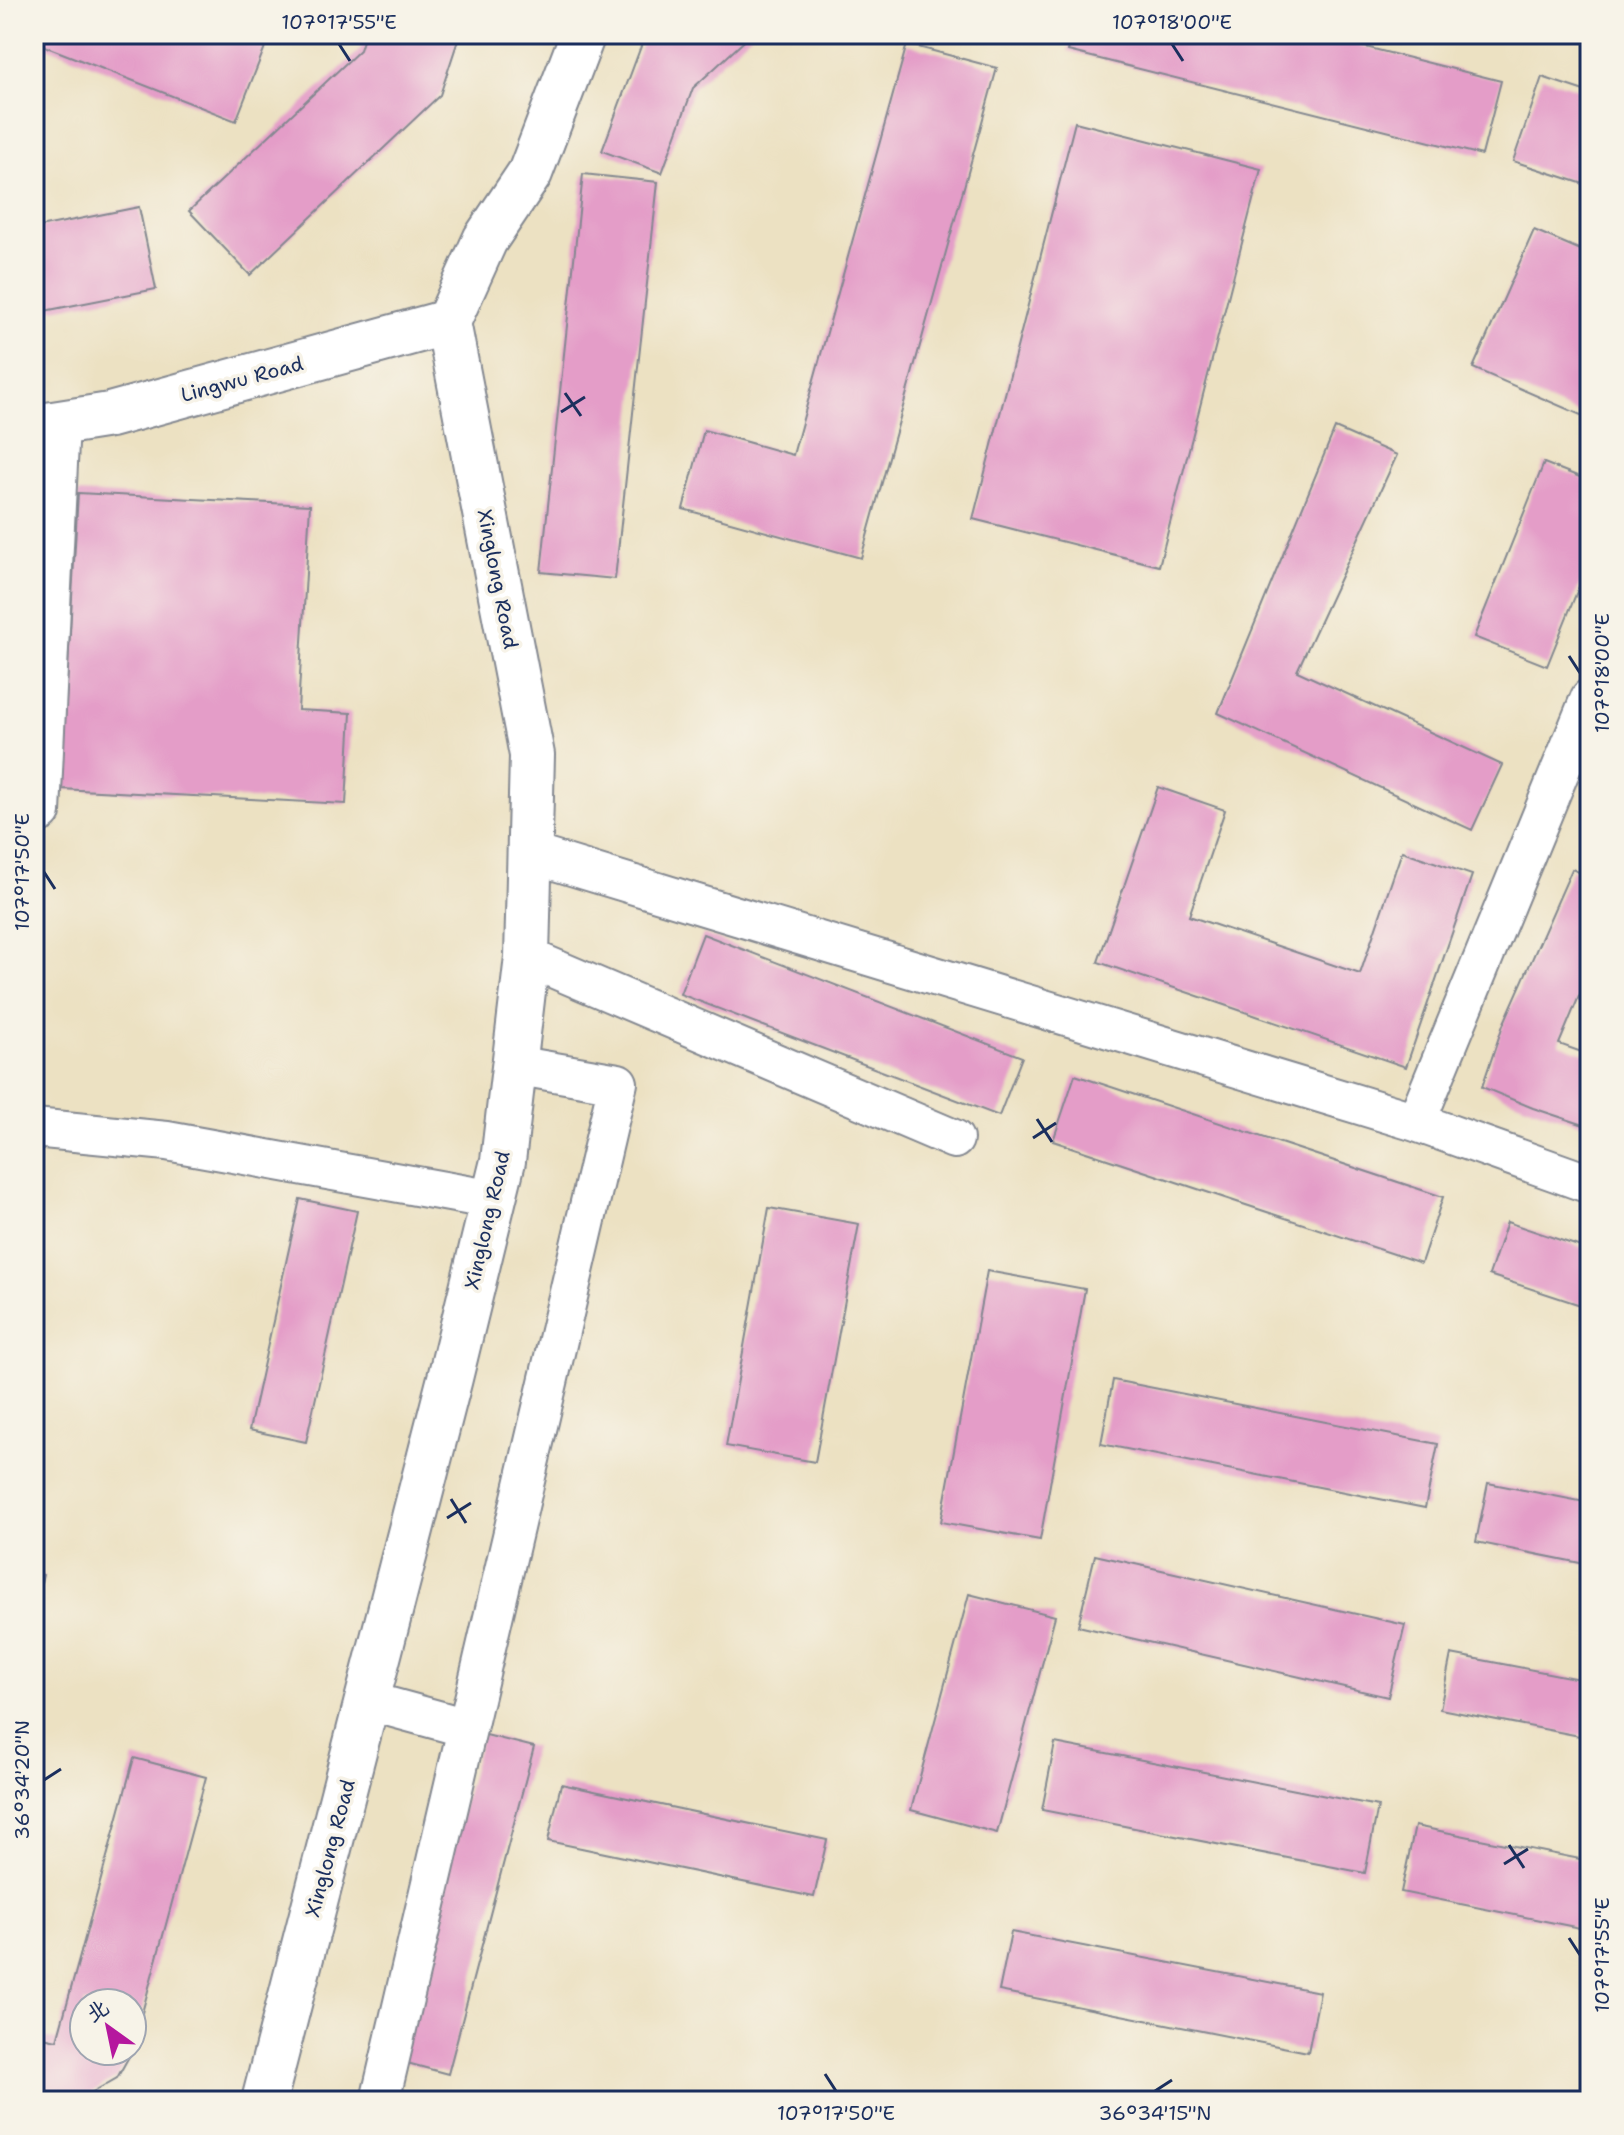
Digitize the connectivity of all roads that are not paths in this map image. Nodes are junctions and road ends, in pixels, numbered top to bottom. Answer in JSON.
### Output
{"nodes":[{"id":1,"x":583,"y":34,"type":"edge"},
{"id":2,"x":448,"y":322,"type":"junction"},
{"id":3,"x":47,"y":425,"type":"edge"},
{"id":4,"x":1590,"y":698,"type":"edge"},
{"id":5,"x":34,"y":812,"type":"edge"},
{"id":6,"x":529,"y":853,"type":"junction"},
{"id":7,"x":527,"y":957,"type":"junction"},
{"id":8,"x":514,"y":1065,"type":"junction"},
{"id":9,"x":1416,"y":1122,"type":"junction"},
{"id":10,"x":34,"y":1128,"type":"edge"},
{"id":11,"x":954,"y":1139,"type":"dead end"},
{"id":12,"x":1590,"y":1184,"type":"edge"},
{"id":13,"x":494,"y":1200,"type":"junction"},
{"id":14,"x":368,"y":1701,"type":"junction"},
{"id":15,"x":467,"y":1728,"type":"junction"},
{"id":16,"x":264,"y":2101,"type":"edge"},
{"id":17,"x":380,"y":2101,"type":"edge"}],
"edges":[{"from":1,"to":2,"type":"main road"},
{"from":2,"to":3,"type":"main road","name":"Lingwu Road"},
{"from":2,"to":6,"type":"main road","name":"Xinglong Road"},
{"from":3,"to":5,"type":"street"},
{"from":4,"to":9,"type":"street"},
{"from":6,"to":7,"type":"main road","name":"Xinglong Road"},
{"from":6,"to":9,"type":"street"},
{"from":7,"to":8,"type":"main road","name":"Xinglong Road"},
{"from":7,"to":11,"type":"street"},
{"from":8,"to":13,"type":"main road","name":"Xinglong Road"},
{"from":8,"to":15,"type":"street"},
{"from":9,"to":12,"type":"street"},
{"from":10,"to":13,"type":"street"},
{"from":13,"to":14,"type":"main road","name":"Xinglong Road"},
{"from":14,"to":15,"type":"street"},
{"from":14,"to":16,"type":"main road","name":"Xinglong Road"},
{"from":15,"to":17,"type":"street"}]}
